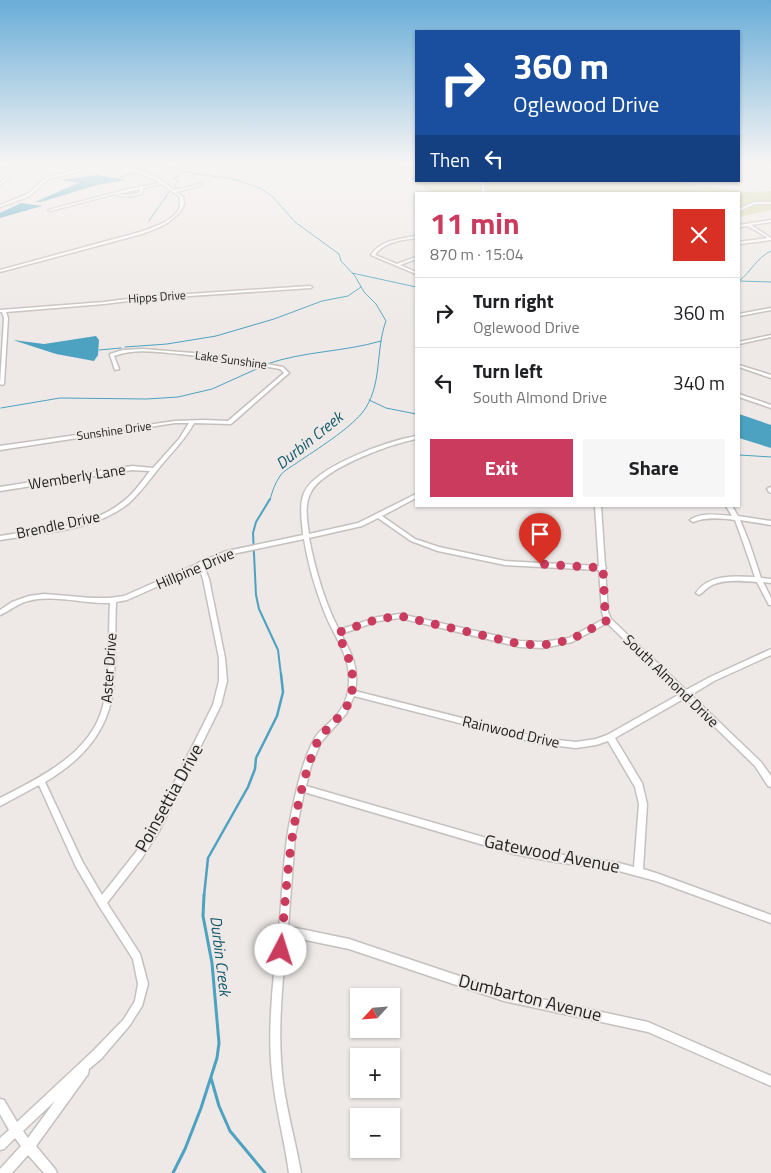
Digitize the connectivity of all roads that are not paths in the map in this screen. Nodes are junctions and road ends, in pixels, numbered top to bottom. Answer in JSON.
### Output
{"nodes":[{"id":1,"x":171,"y":218,"type":"edge"},
{"id":2,"x":771,"y":221,"type":"edge"},
{"id":3,"x":748,"y":225,"type":"junction"},
{"id":4,"x":740,"y":226,"type":"edge"},
{"id":5,"x":415,"y":237,"type":"edge"},
{"id":6,"x":771,"y":239,"type":"edge"},
{"id":7,"x":740,"y":243,"type":"edge"},
{"id":8,"x":415,"y":258,"type":"edge"},
{"id":9,"x":396,"y":266,"type":"junction"},
{"id":10,"x":0,"y":271,"type":"edge"},
{"id":11,"x":415,"y":273,"type":"edge"},
{"id":12,"x":310,"y":287,"type":"dead end"},
{"id":13,"x":771,"y":309,"type":"edge"},
{"id":14,"x":2,"y":311,"type":"edge"},
{"id":15,"x":740,"y":315,"type":"edge"},
{"id":16,"x":771,"y":336,"type":"edge"},
{"id":17,"x":740,"y":344,"type":"edge"},
{"id":18,"x":740,"y":366,"type":"edge"},
{"id":19,"x":117,"y":369,"type":"dead end"},
{"id":20,"x":771,"y":377,"type":"edge"},
{"id":21,"x":2,"y":384,"type":"dead end"},
{"id":22,"x":740,"y":395,"type":"edge"},
{"id":23,"x":771,"y":407,"type":"edge"},
{"id":24,"x":193,"y":421,"type":"junction"},
{"id":25,"x":229,"y":423,"type":"joint"},
{"id":26,"x":415,"y":438,"type":"edge"},
{"id":27,"x":0,"y":448,"type":"edge"},
{"id":28,"x":155,"y":470,"type":"junction"},
{"id":29,"x":0,"y":489,"type":"edge"},
{"id":30,"x":415,"y":497,"type":"edge"},
{"id":31,"x":598,"y":507,"type":"edge"},
{"id":32,"x":730,"y":507,"type":"edge"},
{"id":33,"x":379,"y":516,"type":"junction"},
{"id":34,"x":738,"y":518,"type":"junction"},
{"id":35,"x":693,"y":520,"type":"dead end"},
{"id":36,"x":771,"y":523,"type":"edge"},
{"id":37,"x":307,"y":537,"type":"junction"},
{"id":38,"x":0,"y":538,"type":"edge"},
{"id":39,"x":200,"y":564,"type":"junction"},
{"id":40,"x":603,"y":568,"type":"junction"},
{"id":41,"x":757,"y":579,"type":"junction"},
{"id":42,"x":771,"y":580,"type":"edge"},
{"id":43,"x":699,"y":593,"type":"dead end"},
{"id":44,"x":113,"y":601,"type":"junction"},
{"id":45,"x":771,"y":603,"type":"edge"},
{"id":46,"x":0,"y":613,"type":"edge"},
{"id":47,"x":608,"y":620,"type":"junction"},
{"id":48,"x":337,"y":633,"type":"junction"},
{"id":49,"x":771,"y":652,"type":"edge"},
{"id":50,"x":352,"y":693,"type":"junction"},
{"id":51,"x":685,"y":694,"type":"junction"},
{"id":52,"x":610,"y":737,"type":"junction"},
{"id":53,"x":40,"y":780,"type":"junction"},
{"id":54,"x":771,"y":783,"type":"edge"},
{"id":55,"x":302,"y":788,"type":"junction"},
{"id":56,"x":0,"y":802,"type":"edge"},
{"id":57,"x":638,"y":872,"type":"junction"},
{"id":58,"x":102,"y":903,"type":"junction"},
{"id":59,"x":771,"y":919,"type":"edge"},
{"id":60,"x":283,"y":932,"type":"junction"},
{"id":61,"x":92,"y":1059,"type":"junction"},
{"id":62,"x":771,"y":1081,"type":"edge"},
{"id":63,"x":0,"y":1104,"type":"edge"},
{"id":64,"x":15,"y":1130,"type":"junction"},
{"id":65,"x":0,"y":1145,"type":"edge"},
{"id":66,"x":29,"y":1146,"type":"junction"},
{"id":67,"x":4,"y":1173,"type":"edge"},
{"id":68,"x":51,"y":1173,"type":"edge"},
{"id":69,"x":295,"y":1173,"type":"edge"}],
"edges":[{"from":1,"to":10,"type":"street"},
{"from":2,"to":3,"type":"street"},
{"from":3,"to":4,"type":"street"},
{"from":3,"to":6,"type":"street"},
{"from":5,"to":9,"type":"street"},
{"from":6,"to":7,"type":"street"},
{"from":8,"to":9,"type":"street"},
{"from":9,"to":11,"type":"street"},
{"from":12,"to":14,"type":"street","name":"Hipps Drive"},
{"from":13,"to":15,"type":"street"},
{"from":14,"to":21,"type":"street","name":"Hipps Drive"},
{"from":16,"to":17,"type":"street"},
{"from":18,"to":20,"type":"street"},
{"from":19,"to":25,"type":"street","name":"Lake Sunshine"},
{"from":22,"to":23,"type":"street"},
{"from":24,"to":25,"type":"street","name":"Sunshine Drive"},
{"from":24,"to":27,"type":"street","name":"Sunshine Drive"},
{"from":24,"to":28,"type":"street","name":"Brendle Drive"},
{"from":26,"to":37,"type":"street"},
{"from":28,"to":29,"type":"street","name":"Wemberly Lane"},
{"from":28,"to":38,"type":"street","name":"Brendle Drive"},
{"from":30,"to":33,"type":"street","name":"Hillpine Drive"},
{"from":31,"to":40,"type":"street"},
{"from":32,"to":34,"type":"street"},
{"from":33,"to":37,"type":"street","name":"Hillpine Drive"},
{"from":33,"to":40,"type":"street"},
{"from":34,"to":35,"type":"street"},
{"from":34,"to":36,"type":"street"},
{"from":34,"to":41,"type":"street"},
{"from":37,"to":39,"type":"street","name":"Hillpine Drive"},
{"from":37,"to":48,"type":"street"},
{"from":39,"to":44,"type":"street","name":"Hillpine Drive"},
{"from":39,"to":58,"type":"street","name":"Poinsettia Drive"},
{"from":40,"to":47,"type":"street"},
{"from":41,"to":42,"type":"street"},
{"from":41,"to":43,"type":"street"},
{"from":41,"to":45,"type":"street"},
{"from":44,"to":46,"type":"street","name":"Hillpine Drive"},
{"from":44,"to":53,"type":"street","name":"Aster Drive"},
{"from":47,"to":48,"type":"street"},
{"from":47,"to":51,"type":"street","name":"South Almond Drive"},
{"from":48,"to":50,"type":"street"},
{"from":49,"to":51,"type":"street","name":"Rainwood Drive"},
{"from":50,"to":52,"type":"street","name":"Rainwood Drive"},
{"from":50,"to":55,"type":"street"},
{"from":51,"to":52,"type":"street","name":"Rainwood Drive"},
{"from":51,"to":54,"type":"street","name":"South Almond Drive"},
{"from":52,"to":57,"type":"street"},
{"from":53,"to":56,"type":"street","name":"Aster Drive"},
{"from":53,"to":58,"type":"street"},
{"from":55,"to":57,"type":"street","name":"Gatewood Avenue"},
{"from":55,"to":60,"type":"street"},
{"from":57,"to":59,"type":"street","name":"Gatewood Avenue"},
{"from":58,"to":61,"type":"street"},
{"from":60,"to":62,"type":"street","name":"Dumbarton Avenue"},
{"from":60,"to":69,"type":"street"},
{"from":61,"to":64,"type":"street"},
{"from":61,"to":66,"type":"street"},
{"from":63,"to":64,"type":"street"},
{"from":64,"to":65,"type":"street"},
{"from":64,"to":66,"type":"street"},
{"from":66,"to":67,"type":"street"},
{"from":66,"to":68,"type":"street"}]}
